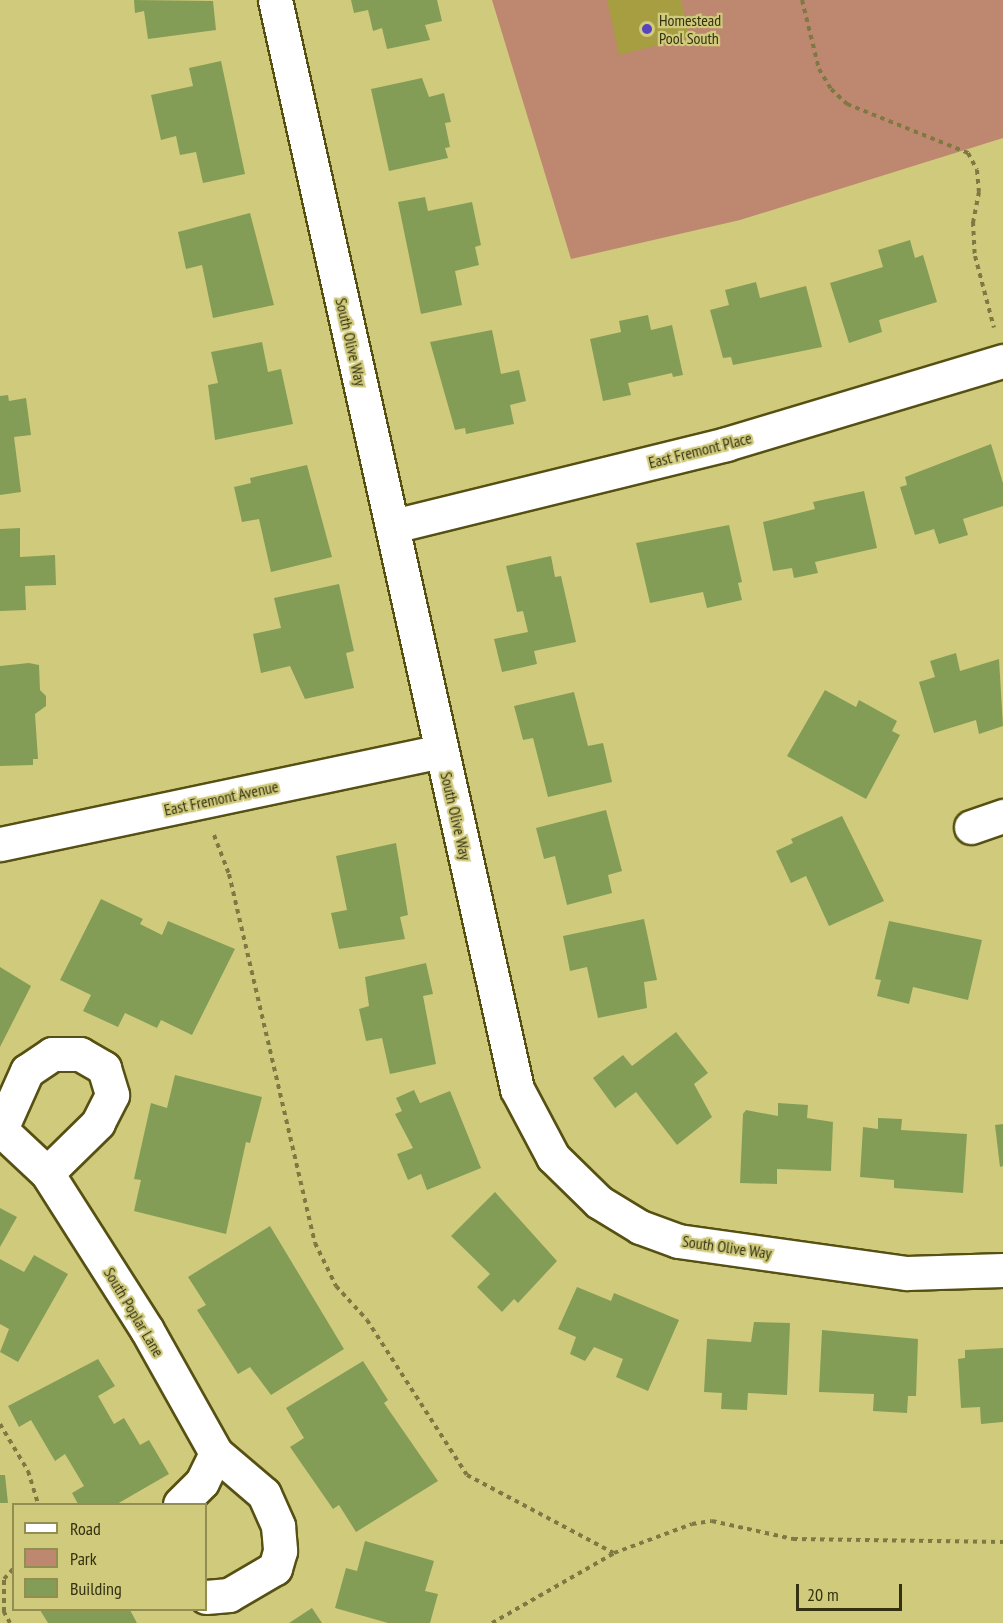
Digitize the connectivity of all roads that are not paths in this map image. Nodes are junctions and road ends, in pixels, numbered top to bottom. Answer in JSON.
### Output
{"nodes":[{"id":1,"x":274,"y":0,"type":"edge"},
{"id":2,"x":1000,"y":351,"type":"edge"},
{"id":3,"x":393,"y":526,"type":"junction"},
{"id":4,"x":441,"y":751,"type":"junction"},
{"id":5,"x":1003,"y":816,"type":"edge"},
{"id":6,"x":971,"y":827,"type":"dead end"},
{"id":7,"x":0,"y":844,"type":"edge"},
{"id":8,"x":0,"y":1129,"type":"edge"},
{"id":9,"x":47,"y":1173,"type":"junction"},
{"id":10,"x":1003,"y":1270,"type":"edge"},
{"id":11,"x":216,"y":1453,"type":"junction"},
{"id":12,"x":181,"y":1503,"type":"edge"},
{"id":13,"x":207,"y":1597,"type":"edge"}],
"edges":[{"from":1,"to":3,"type":"street","name":"South Olive Way"},
{"from":2,"to":3,"type":"street","name":"East Fremont Place"},
{"from":3,"to":4,"type":"street","name":"South Olive Way"},
{"from":4,"to":7,"type":"street","name":"East Fremont Avenue"},
{"from":4,"to":10,"type":"street","name":"South Olive Way"},
{"from":5,"to":6,"type":"street"},
{"from":8,"to":9,"type":"street","name":"South Poplar Lane"},
{"from":8,"to":9,"type":"street","name":"South Poplar Lane"},
{"from":9,"to":11,"type":"street","name":"South Poplar Lane"},
{"from":11,"to":12,"type":"street"},
{"from":11,"to":13,"type":"street","name":"South Poplar Lane"}]}
